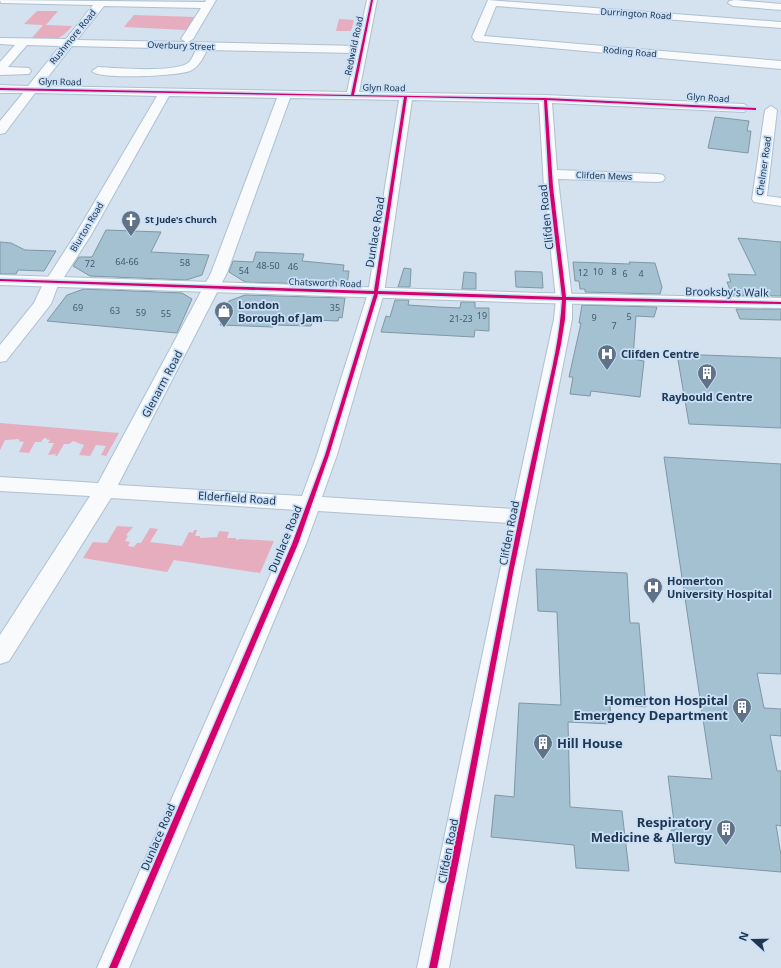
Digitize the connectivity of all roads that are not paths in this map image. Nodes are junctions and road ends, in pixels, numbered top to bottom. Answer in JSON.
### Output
{"nodes":[{"id":1,"x":1,"y":0,"type":"edge"},
{"id":2,"x":372,"y":0,"type":"edge"},
{"id":3,"x":101,"y":2,"type":"junction"},
{"id":4,"x":209,"y":2,"type":"edge"},
{"id":5,"x":493,"y":2,"type":"edge"},
{"id":6,"x":733,"y":3,"type":"dead end"},
{"id":7,"x":781,"y":7,"type":"edge"},
{"id":8,"x":781,"y":25,"type":"edge"},
{"id":9,"x":187,"y":39,"type":"dead end"},
{"id":10,"x":0,"y":41,"type":"edge"},
{"id":11,"x":24,"y":42,"type":"junction"},
{"id":12,"x":68,"y":43,"type":"junction"},
{"id":13,"x":203,"y":46,"type":"junction"},
{"id":14,"x":362,"y":50,"type":"junction"},
{"id":15,"x":781,"y":65,"type":"edge"},
{"id":16,"x":0,"y":70,"type":"edge"},
{"id":17,"x":25,"y":71,"type":"dead end"},
{"id":18,"x":98,"y":71,"type":"dead end"},
{"id":19,"x":0,"y":89,"type":"edge"},
{"id":20,"x":32,"y":89,"type":"junction"},
{"id":21,"x":165,"y":92,"type":"junction"},
{"id":22,"x":285,"y":94,"type":"junction"},
{"id":23,"x":352,"y":96,"type":"junction"},
{"id":24,"x":406,"y":97,"type":"junction"},
{"id":25,"x":545,"y":99,"type":"junction"},
{"id":26,"x":776,"y":111,"type":"edge"},
{"id":27,"x":0,"y":130,"type":"edge"},
{"id":28,"x":551,"y":174,"type":"junction"},
{"id":29,"x":658,"y":178,"type":"dead end"},
{"id":30,"x":781,"y":202,"type":"edge"},
{"id":31,"x":0,"y":280,"type":"edge"},
{"id":32,"x":53,"y":282,"type":"junction"},
{"id":33,"x":212,"y":287,"type":"junction"},
{"id":34,"x":376,"y":293,"type":"junction"},
{"id":35,"x":564,"y":299,"type":"junction"},
{"id":36,"x":673,"y":301,"type":"joint"},
{"id":37,"x":781,"y":302,"type":"edge"},
{"id":38,"x":0,"y":357,"type":"edge"},
{"id":39,"x":0,"y":484,"type":"edge"},
{"id":40,"x":105,"y":490,"type":"junction"},
{"id":41,"x":310,"y":503,"type":"junction"},
{"id":42,"x":522,"y":517,"type":"junction"},
{"id":43,"x":0,"y":655,"type":"edge"},
{"id":44,"x":113,"y":968,"type":"edge"},
{"id":45,"x":433,"y":968,"type":"edge"}],
"edges":[{"from":1,"to":3,"type":"street"},
{"from":2,"to":14,"type":"street","name":"Redwald Road"},
{"from":3,"to":4,"type":"street"},
{"from":3,"to":12,"type":"street","name":"Rushmore Road"},
{"from":4,"to":9,"type":"street"},
{"from":5,"to":8,"type":"street","name":"Durrington Road"},
{"from":5,"to":15,"type":"street","name":"Roding Road"},
{"from":6,"to":7,"type":"street"},
{"from":10,"to":11,"type":"street","name":"Overbury Street"},
{"from":11,"to":12,"type":"street","name":"Overbury Street"},
{"from":11,"to":16,"type":"street"},
{"from":12,"to":13,"type":"street","name":"Overbury Street"},
{"from":12,"to":20,"type":"street","name":"Rushmore Road"},
{"from":13,"to":14,"type":"street","name":"Overbury Street"},
{"from":13,"to":18,"type":"street"},
{"from":14,"to":23,"type":"street","name":"Redwald Road"},
{"from":16,"to":17,"type":"street"},
{"from":19,"to":20,"type":"street","name":"Glyn Road"},
{"from":20,"to":21,"type":"street","name":"Glyn Road"},
{"from":20,"to":27,"type":"street","name":"Rushmore Road"},
{"from":21,"to":22,"type":"street","name":"Glyn Road"},
{"from":21,"to":32,"type":"street","name":"Blurton Road"},
{"from":22,"to":23,"type":"street","name":"Glyn Road"},
{"from":22,"to":33,"type":"street","name":"Glenarm Road"},
{"from":23,"to":24,"type":"street","name":"Glyn Road"},
{"from":24,"to":25,"type":"street","name":"Glyn Road"},
{"from":24,"to":34,"type":"street","name":"Dunlace Road"},
{"from":25,"to":26,"type":"street","name":"Glyn Road"},
{"from":25,"to":28,"type":"street","name":"Clifden Road"},
{"from":26,"to":30,"type":"street","name":"Chelmer Road"},
{"from":28,"to":29,"type":"street","name":"Clifden Mews"},
{"from":28,"to":35,"type":"street","name":"Clifden Road"},
{"from":31,"to":32,"type":"street","name":"Chatsworth Road"},
{"from":32,"to":33,"type":"street","name":"Chatsworth Road"},
{"from":32,"to":38,"type":"street","name":"Blurton Road"},
{"from":33,"to":34,"type":"street","name":"Chatsworth Road"},
{"from":33,"to":40,"type":"street","name":"Glenarm Road"},
{"from":34,"to":35,"type":"street","name":"Chatsworth Road"},
{"from":34,"to":41,"type":"street","name":"Dunlace Road"},
{"from":35,"to":36,"type":"street","name":"Chatsworth Road"},
{"from":35,"to":42,"type":"street","name":"Clifden Road"},
{"from":36,"to":37,"type":"street","name":"Brooksby's Walk"},
{"from":39,"to":40,"type":"street","name":"Elderfield Road"},
{"from":40,"to":41,"type":"street","name":"Elderfield Road"},
{"from":40,"to":43,"type":"street","name":"Glenarm Road"},
{"from":41,"to":42,"type":"street","name":"Elderfield Road"},
{"from":41,"to":44,"type":"street","name":"Dunlace Road"},
{"from":42,"to":45,"type":"street","name":"Clifden Road"}]}
